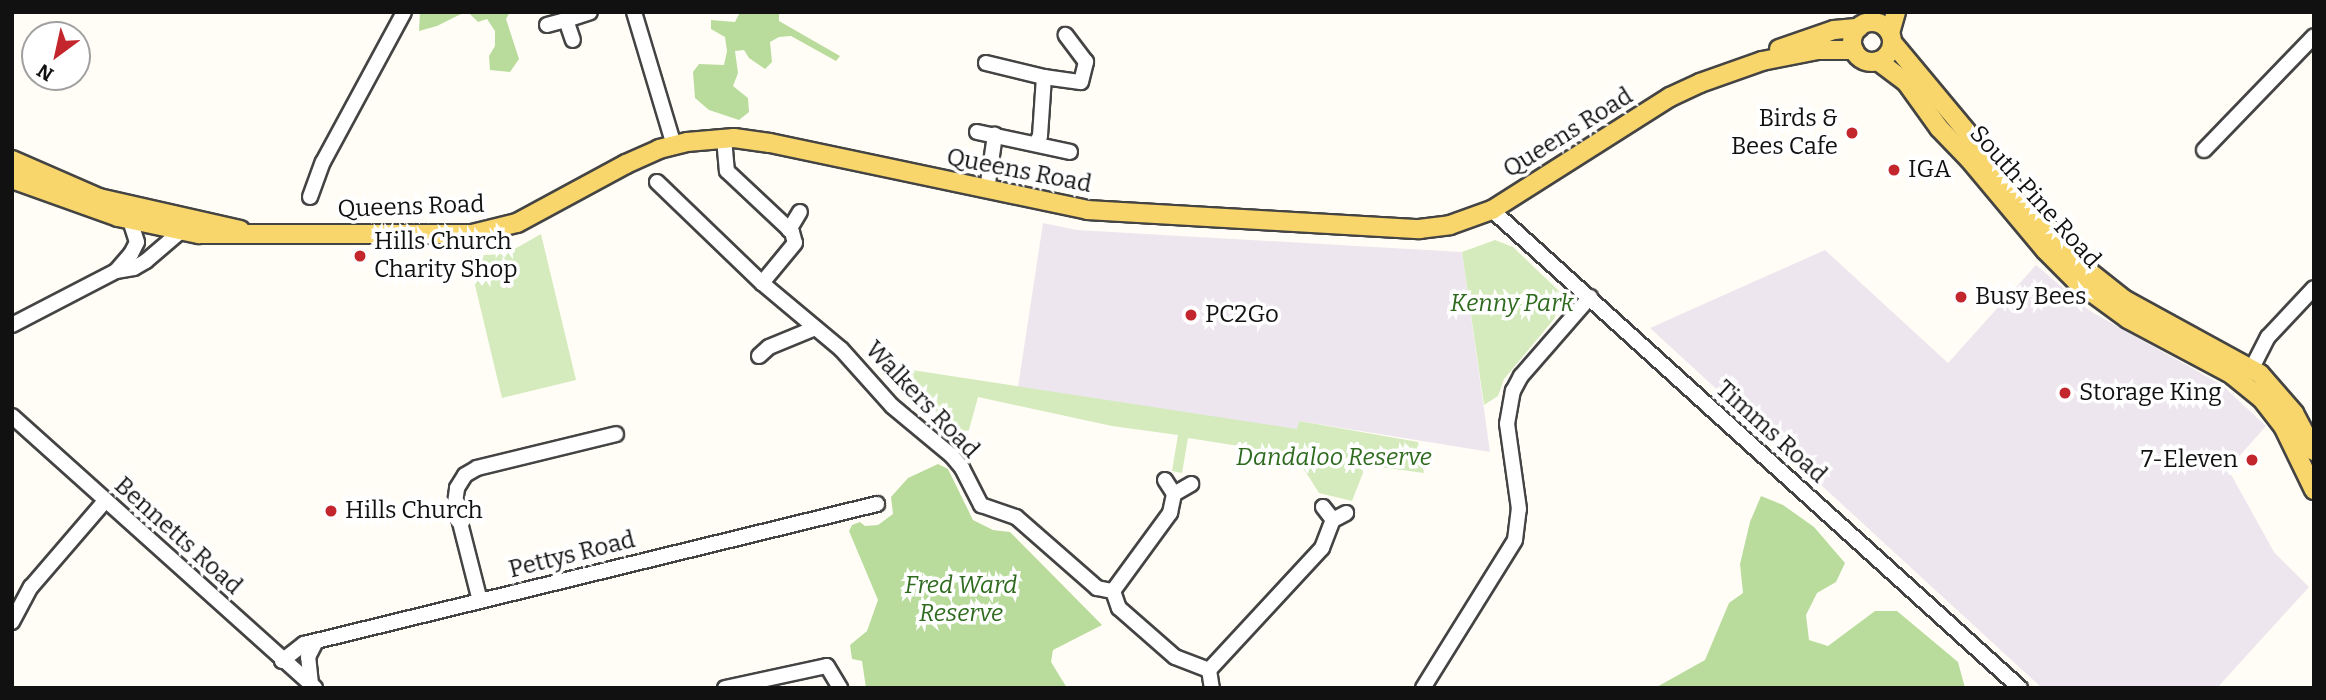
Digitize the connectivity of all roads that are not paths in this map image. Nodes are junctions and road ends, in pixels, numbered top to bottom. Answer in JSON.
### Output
{"nodes":[{"id":1,"x":404,"y":12,"type":"edge"},
{"id":2,"x":590,"y":12,"type":"edge"},
{"id":3,"x":634,"y":12,"type":"edge"},
{"id":4,"x":1896,"y":12,"type":"edge"},
{"id":5,"x":566,"y":20,"type":"junction"},
{"id":6,"x":1870,"y":21,"type":"edge"},
{"id":7,"x":547,"y":25,"type":"dead end"},
{"id":8,"x":1066,"y":34,"type":"dead end"},
{"id":9,"x":2314,"y":36,"type":"edge"},
{"id":10,"x":1891,"y":38,"type":"junction"},
{"id":11,"x":573,"y":40,"type":"dead end"},
{"id":12,"x":1854,"y":50,"type":"junction"},
{"id":13,"x":1762,"y":61,"type":"junction"},
{"id":14,"x":1878,"y":61,"type":"junction"},
{"id":15,"x":986,"y":64,"type":"dead end"},
{"id":16,"x":1044,"y":77,"type":"junction"},
{"id":17,"x":977,"y":132,"type":"dead end"},
{"id":18,"x":995,"y":135,"type":"junction"},
{"id":19,"x":724,"y":138,"type":"junction"},
{"id":20,"x":1037,"y":143,"type":"junction"},
{"id":21,"x":674,"y":145,"type":"junction"},
{"id":22,"x":2204,"y":150,"type":"dead end"},
{"id":23,"x":1070,"y":152,"type":"dead end"},
{"id":24,"x":12,"y":160,"type":"edge"},
{"id":25,"x":12,"y":179,"type":"edge"},
{"id":26,"x":657,"y":182,"type":"dead end"},
{"id":27,"x":986,"y":190,"type":"junction"},
{"id":28,"x":310,"y":198,"type":"dead end"},
{"id":29,"x":1492,"y":210,"type":"junction"},
{"id":30,"x":800,"y":212,"type":"dead end"},
{"id":31,"x":130,"y":220,"type":"junction"},
{"id":32,"x":789,"y":230,"type":"junction"},
{"id":33,"x":180,"y":232,"type":"junction"},
{"id":34,"x":250,"y":233,"type":"junction"},
{"id":35,"x":116,"y":271,"type":"junction"},
{"id":36,"x":762,"y":283,"type":"junction"},
{"id":37,"x":2314,"y":288,"type":"edge"},
{"id":38,"x":1590,"y":297,"type":"junction"},
{"id":39,"x":12,"y":325,"type":"edge"},
{"id":40,"x":815,"y":328,"type":"junction"},
{"id":41,"x":758,"y":356,"type":"dead end"},
{"id":42,"x":2252,"y":368,"type":"junction"},
{"id":43,"x":12,"y":416,"type":"edge"},
{"id":44,"x":616,"y":434,"type":"dead end"},
{"id":45,"x":2314,"y":451,"type":"edge"},
{"id":46,"x":1164,"y":480,"type":"dead end"},
{"id":47,"x":1191,"y":484,"type":"dead end"},
{"id":48,"x":2314,"y":491,"type":"edge"},
{"id":49,"x":1174,"y":494,"type":"junction"},
{"id":50,"x":105,"y":501,"type":"junction"},
{"id":51,"x":877,"y":504,"type":"dead end"},
{"id":52,"x":1323,"y":507,"type":"dead end"},
{"id":53,"x":1113,"y":591,"type":"junction"},
{"id":54,"x":480,"y":601,"type":"junction"},
{"id":55,"x":12,"y":622,"type":"edge"},
{"id":56,"x":316,"y":641,"type":"junction"},
{"id":57,"x":282,"y":661,"type":"junction"},
{"id":58,"x":1209,"y":670,"type":"junction"},
{"id":59,"x":313,"y":686,"type":"edge"},
{"id":60,"x":725,"y":688,"type":"edge"},
{"id":61,"x":839,"y":688,"type":"edge"},
{"id":62,"x":1212,"y":688,"type":"edge"},
{"id":63,"x":1423,"y":688,"type":"edge"},
{"id":64,"x":2020,"y":688,"type":"edge"}],
"edges":[{"from":1,"to":28,"type":"street"},
{"from":2,"to":5,"type":"street"},
{"from":3,"to":21,"type":"street"},
{"from":4,"to":10,"type":"main road"},
{"from":5,"to":7,"type":"street"},
{"from":5,"to":11,"type":"street"},
{"from":6,"to":10,"type":"main road"},
{"from":6,"to":12,"type":"main road"},
{"from":6,"to":13,"type":"main road","name":"Queens Road"},
{"from":8,"to":16,"type":"street"},
{"from":9,"to":22,"type":"street"},
{"from":10,"to":14,"type":"main road"},
{"from":10,"to":42,"type":"main road","name":"South Pine Road"},
{"from":12,"to":13,"type":"main road","name":"Queens Road"},
{"from":12,"to":14,"type":"main road"},
{"from":13,"to":29,"type":"main road","name":"Queens Road"},
{"from":14,"to":48,"type":"main road","name":"South Pine Road"},
{"from":15,"to":16,"type":"street"},
{"from":16,"to":20,"type":"street"},
{"from":17,"to":18,"type":"street"},
{"from":18,"to":20,"type":"street"},
{"from":18,"to":27,"type":"street"},
{"from":19,"to":21,"type":"main road","name":"Queens Road"},
{"from":19,"to":27,"type":"main road","name":"Queens Road"},
{"from":19,"to":32,"type":"street"},
{"from":20,"to":23,"type":"street"},
{"from":21,"to":34,"type":"main road","name":"Queens Road"},
{"from":24,"to":34,"type":"main road","name":"Queens Road"},
{"from":25,"to":31,"type":"main road","name":"Queens Road"},
{"from":26,"to":36,"type":"street","name":"Walkers Road"},
{"from":27,"to":29,"type":"main road","name":"Queens Road"},
{"from":29,"to":38,"type":"street","name":"Timms Road"},
{"from":30,"to":32,"type":"street"},
{"from":31,"to":33,"type":"main road","name":"Queens Road"},
{"from":31,"to":35,"type":"street"},
{"from":32,"to":36,"type":"street"},
{"from":33,"to":34,"type":"main road","name":"Queens Road"},
{"from":33,"to":35,"type":"street"},
{"from":35,"to":39,"type":"street"},
{"from":36,"to":40,"type":"street","name":"Walkers Road"},
{"from":37,"to":42,"type":"street"},
{"from":38,"to":63,"type":"street"},
{"from":38,"to":64,"type":"street","name":"Timms Road"},
{"from":40,"to":41,"type":"street"},
{"from":40,"to":53,"type":"street","name":"Walkers Road"},
{"from":42,"to":45,"type":"main road","name":"South Pine Road"},
{"from":43,"to":50,"type":"street","name":"Bennetts Road"},
{"from":44,"to":54,"type":"street"},
{"from":46,"to":49,"type":"street"},
{"from":47,"to":49,"type":"street"},
{"from":49,"to":53,"type":"street"},
{"from":50,"to":55,"type":"street"},
{"from":50,"to":57,"type":"street","name":"Bennetts Road"},
{"from":51,"to":54,"type":"street","name":"Pettys Road"},
{"from":52,"to":58,"type":"street"},
{"from":53,"to":58,"type":"street","name":"Walkers Road"},
{"from":54,"to":56,"type":"street","name":"Pettys Road"},
{"from":56,"to":57,"type":"street","name":"Pettys Road"},
{"from":56,"to":59,"type":"street"},
{"from":57,"to":59,"type":"street","name":"Bennetts Road"},
{"from":58,"to":62,"type":"street"},
{"from":60,"to":61,"type":"street"}]}
